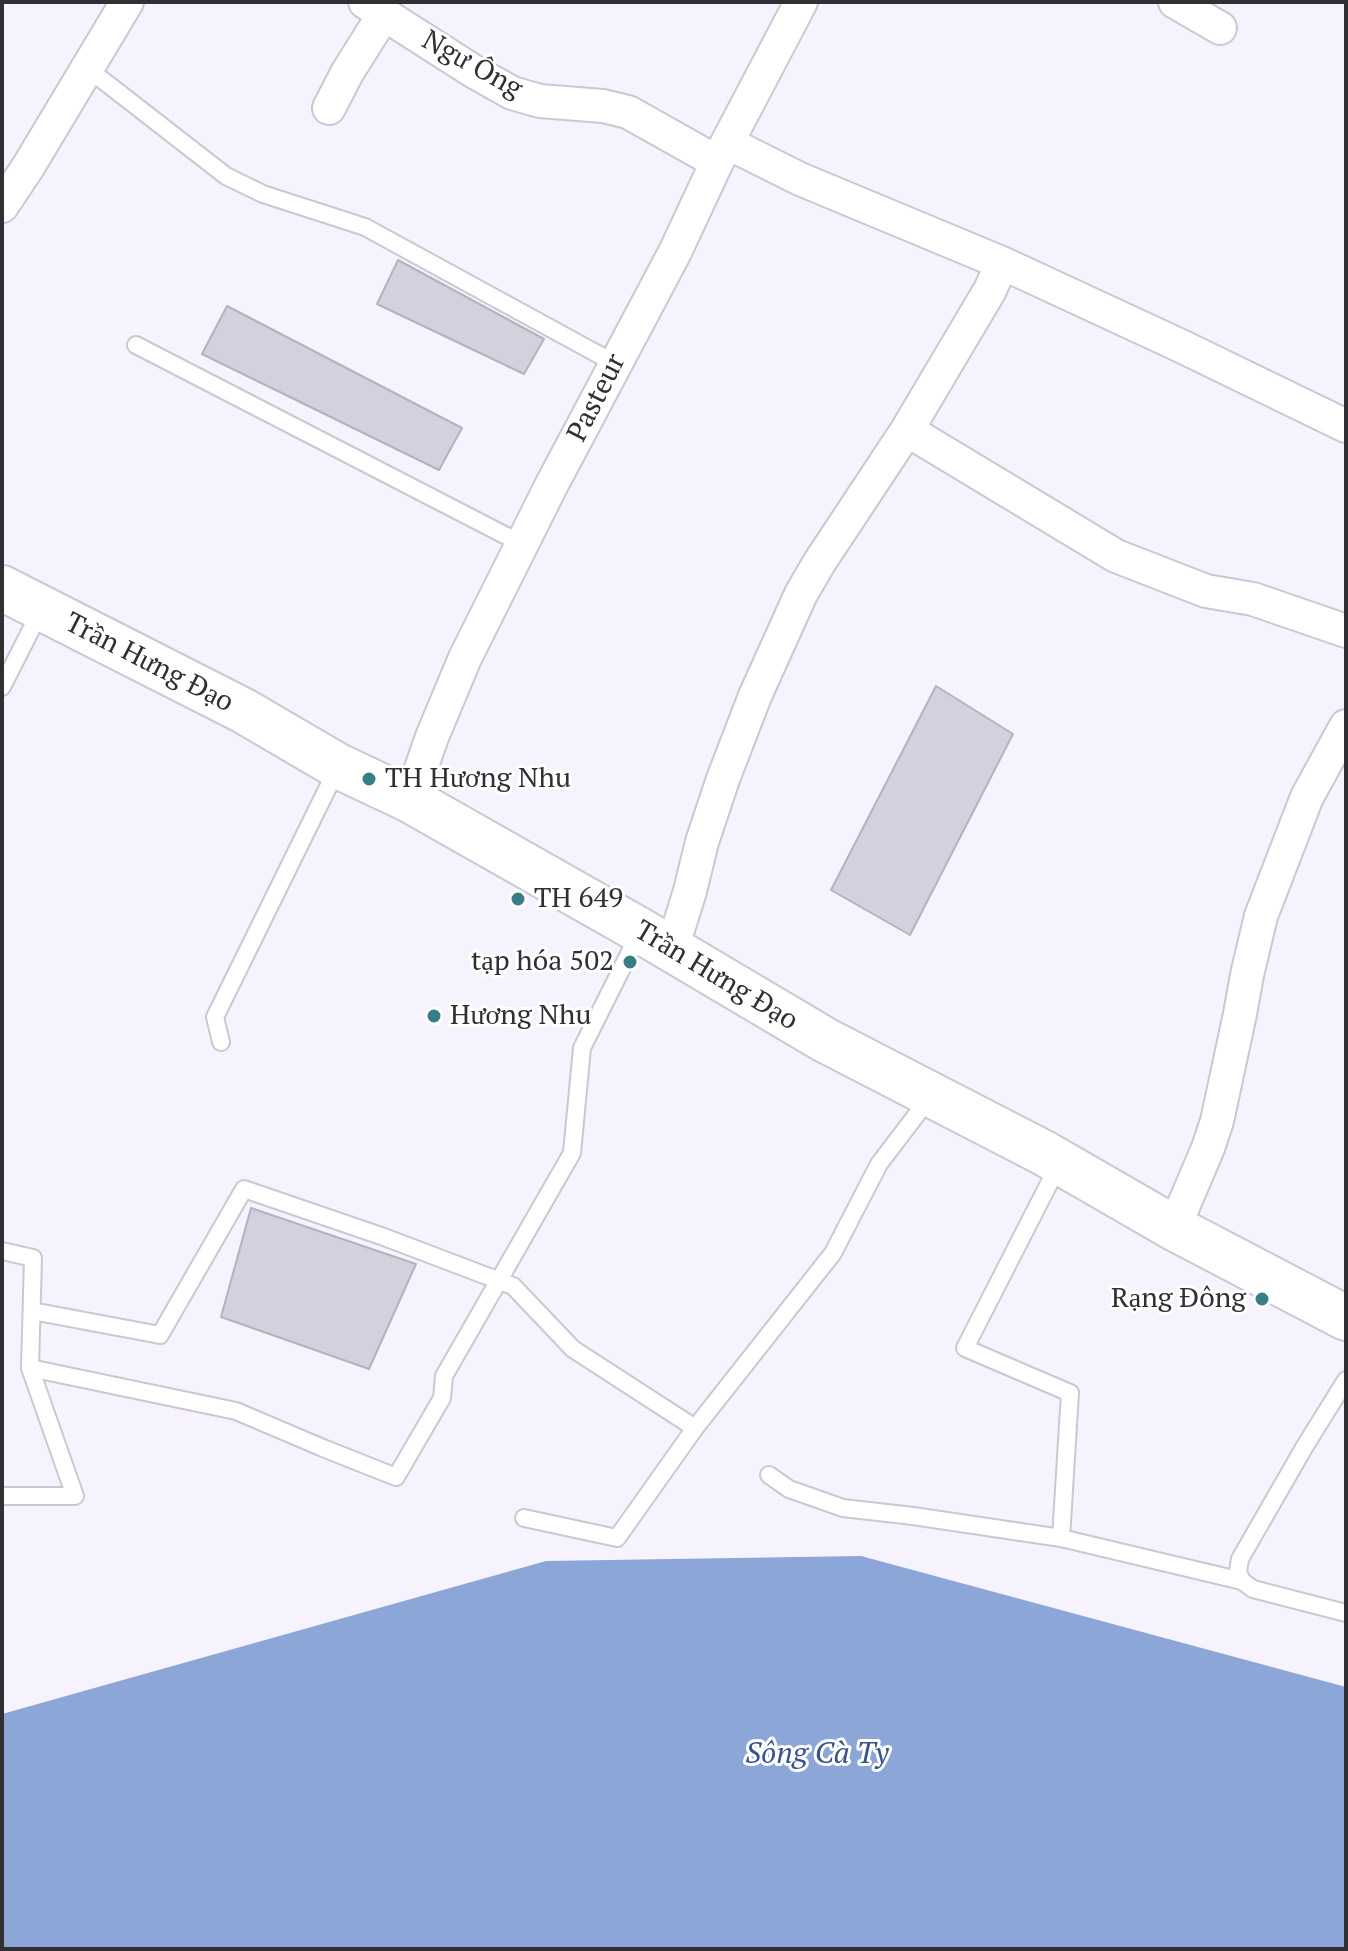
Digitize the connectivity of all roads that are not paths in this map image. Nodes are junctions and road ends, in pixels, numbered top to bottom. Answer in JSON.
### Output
{"nodes":[{"id":1,"x":127,"y":2,"type":"edge"},
{"id":2,"x":801,"y":2,"type":"edge"},
{"id":3,"x":1175,"y":2,"type":"edge"},
{"id":4,"x":374,"y":8,"type":"edge"},
{"id":5,"x":1220,"y":28,"type":"dead end"},
{"id":6,"x":87,"y":68,"type":"junction"},
{"id":7,"x":329,"y":108,"type":"dead end"},
{"id":8,"x":723,"y":152,"type":"junction"},
{"id":9,"x":2,"y":206,"type":"edge"},
{"id":10,"x":1002,"y":263,"type":"junction"},
{"id":11,"x":136,"y":345,"type":"dead end"},
{"id":12,"x":614,"y":363,"type":"junction"},
{"id":13,"x":1346,"y":426,"type":"edge"},
{"id":14,"x":907,"y":430,"type":"junction"},
{"id":15,"x":522,"y":544,"type":"junction"},
{"id":16,"x":2,"y":588,"type":"edge"},
{"id":17,"x":41,"y":609,"type":"junction"},
{"id":18,"x":1346,"y":631,"type":"edge"},
{"id":19,"x":2,"y":687,"type":"edge"},
{"id":20,"x":1346,"y":726,"type":"edge"},
{"id":21,"x":338,"y":766,"type":"junction"},
{"id":22,"x":410,"y":800,"type":"junction"},
{"id":23,"x":656,"y":940,"type":"junction"},
{"id":24,"x":221,"y":1042,"type":"dead end"},
{"id":25,"x":931,"y":1096,"type":"junction"},
{"id":26,"x":1060,"y":1162,"type":"junction"},
{"id":27,"x":1174,"y":1228,"type":"junction"},
{"id":28,"x":2,"y":1251,"type":"edge"},
{"id":29,"x":498,"y":1280,"type":"junction"},
{"id":30,"x":32,"y":1311,"type":"junction"},
{"id":31,"x":1346,"y":1318,"type":"edge"},
{"id":32,"x":30,"y":1368,"type":"junction"},
{"id":33,"x":1346,"y":1380,"type":"edge"},
{"id":34,"x":695,"y":1428,"type":"junction"},
{"id":35,"x":769,"y":1475,"type":"dead end"},
{"id":36,"x":2,"y":1496,"type":"edge"},
{"id":37,"x":524,"y":1518,"type":"dead end"},
{"id":38,"x":1061,"y":1538,"type":"junction"},
{"id":39,"x":1242,"y":1581,"type":"junction"},
{"id":40,"x":1346,"y":1613,"type":"edge"}],
"edges":[{"from":1,"to":6,"type":"street"},
{"from":2,"to":8,"type":"street","name":"Pasteur"},
{"from":3,"to":5,"type":"street"},
{"from":4,"to":7,"type":"street"},
{"from":4,"to":8,"type":"street","name":"Ngư Ông"},
{"from":6,"to":9,"type":"street"},
{"from":6,"to":12,"type":"lane"},
{"from":8,"to":10,"type":"street","name":"Ngư Ông"},
{"from":8,"to":12,"type":"street","name":"Pasteur"},
{"from":10,"to":13,"type":"street","name":"Ngư Ông"},
{"from":10,"to":14,"type":"street"},
{"from":11,"to":15,"type":"lane"},
{"from":12,"to":15,"type":"street","name":"Pasteur"},
{"from":14,"to":18,"type":"street"},
{"from":14,"to":23,"type":"street"},
{"from":15,"to":22,"type":"street","name":"Pasteur"},
{"from":16,"to":17,"type":"main road","name":"Trần Hưng Đạo"},
{"from":17,"to":19,"type":"lane"},
{"from":17,"to":21,"type":"main road","name":"Trần Hưng Đạo"},
{"from":20,"to":27,"type":"street"},
{"from":21,"to":22,"type":"main road","name":"Trần Hưng Đạo"},
{"from":21,"to":24,"type":"lane"},
{"from":22,"to":23,"type":"main road","name":"Trần Hưng Đạo"},
{"from":23,"to":25,"type":"main road","name":"Trần Hưng Đạo"},
{"from":23,"to":29,"type":"lane"},
{"from":25,"to":26,"type":"main road","name":"Trần Hưng Đạo"},
{"from":25,"to":34,"type":"lane"},
{"from":26,"to":27,"type":"main road","name":"Trần Hưng Đạo"},
{"from":26,"to":38,"type":"lane"},
{"from":27,"to":31,"type":"main road","name":"Trần Hưng Đạo"},
{"from":28,"to":30,"type":"lane"},
{"from":29,"to":30,"type":"lane"},
{"from":29,"to":32,"type":"lane"},
{"from":29,"to":34,"type":"lane"},
{"from":30,"to":32,"type":"lane"},
{"from":32,"to":36,"type":"lane"},
{"from":33,"to":39,"type":"lane"},
{"from":34,"to":37,"type":"lane"},
{"from":35,"to":38,"type":"lane"},
{"from":38,"to":39,"type":"lane"},
{"from":39,"to":40,"type":"lane"}]}
